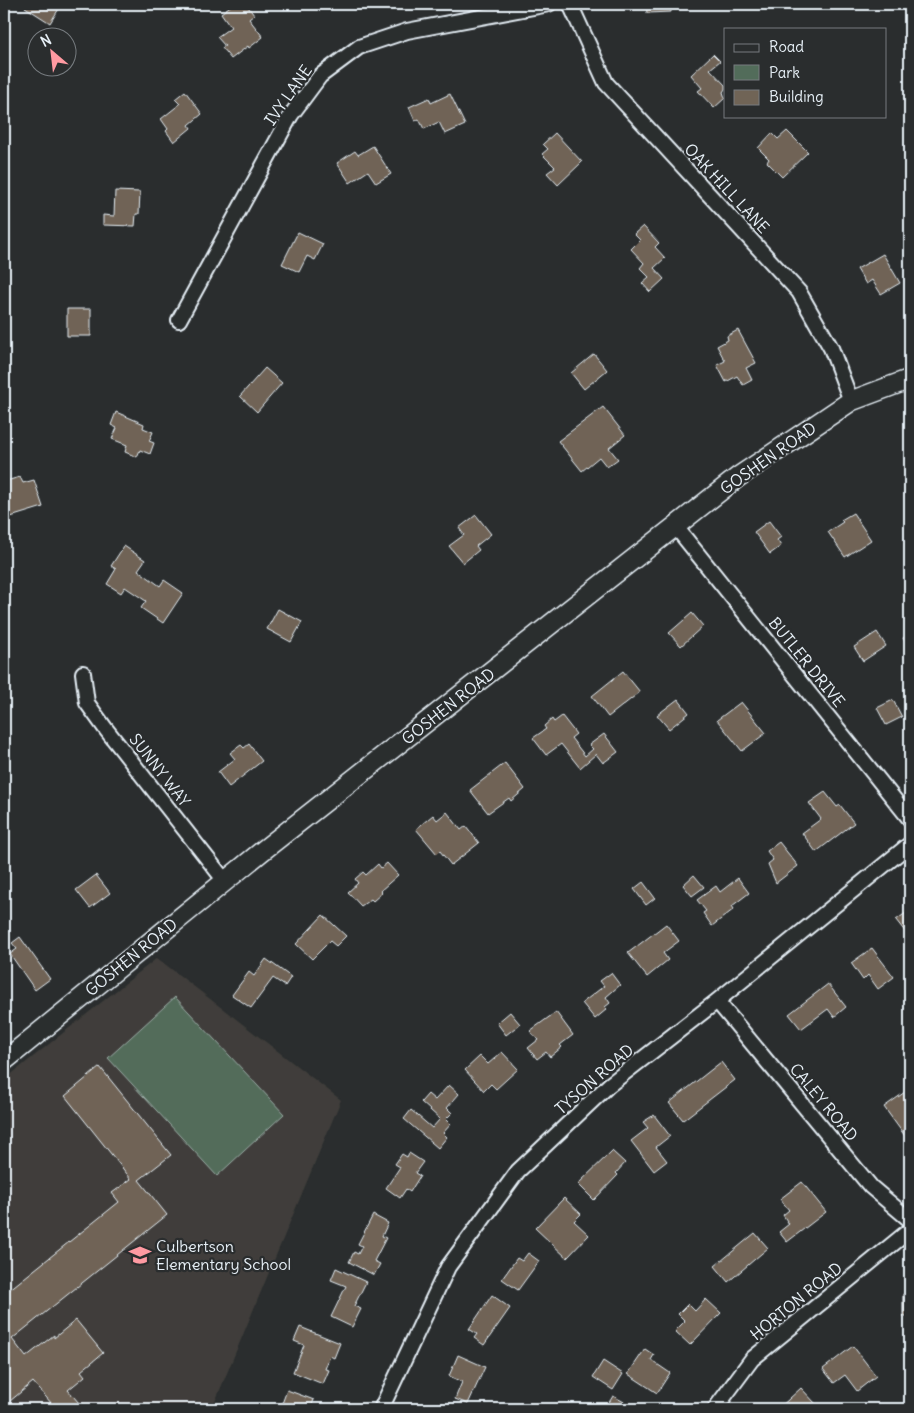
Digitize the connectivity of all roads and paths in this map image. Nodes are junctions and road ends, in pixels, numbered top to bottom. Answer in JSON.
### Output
{"nodes":[{"id":1,"x":549,"y":4,"type":"edge"},
{"id":2,"x":570,"y":4,"type":"edge"},
{"id":3,"x":179,"y":320,"type":"dead end"},
{"id":4,"x":910,"y":379,"type":"edge"},
{"id":5,"x":851,"y":401,"type":"junction"},
{"id":6,"x":676,"y":527,"type":"junction"},
{"id":7,"x":83,"y":673,"type":"dead end"},
{"id":8,"x":910,"y":819,"type":"edge"},
{"id":9,"x":910,"y":844,"type":"edge"},
{"id":10,"x":225,"y":881,"type":"junction"},
{"id":11,"x":717,"y":1000,"type":"junction"},
{"id":12,"x":4,"y":1061,"type":"edge"},
{"id":13,"x":910,"y":1220,"type":"edge"},
{"id":14,"x":910,"y":1230,"type":"edge"},
{"id":15,"x":381,"y":1409,"type":"edge"},
{"id":16,"x":715,"y":1409,"type":"edge"}],
"edges":[{"from":1,"to":3,"type":"street","name":"IVY LANE"},
{"from":2,"to":5,"type":"street","name":"OAK HILL LANE"},
{"from":4,"to":5,"type":"street","name":"GOSHEN ROAD"},
{"from":5,"to":6,"type":"street","name":"GOSHEN ROAD"},
{"from":6,"to":8,"type":"street","name":"BUTLER DRIVE"},
{"from":6,"to":10,"type":"street","name":"GOSHEN ROAD"},
{"from":7,"to":10,"type":"street","name":"SUNNY WAY"},
{"from":9,"to":11,"type":"street","name":"TYSON ROAD"},
{"from":10,"to":12,"type":"street","name":"GOSHEN ROAD"},
{"from":11,"to":13,"type":"street","name":"CALEY ROAD"},
{"from":11,"to":15,"type":"street","name":"TYSON ROAD"},
{"from":14,"to":16,"type":"street","name":"HORTON ROAD"}]}
